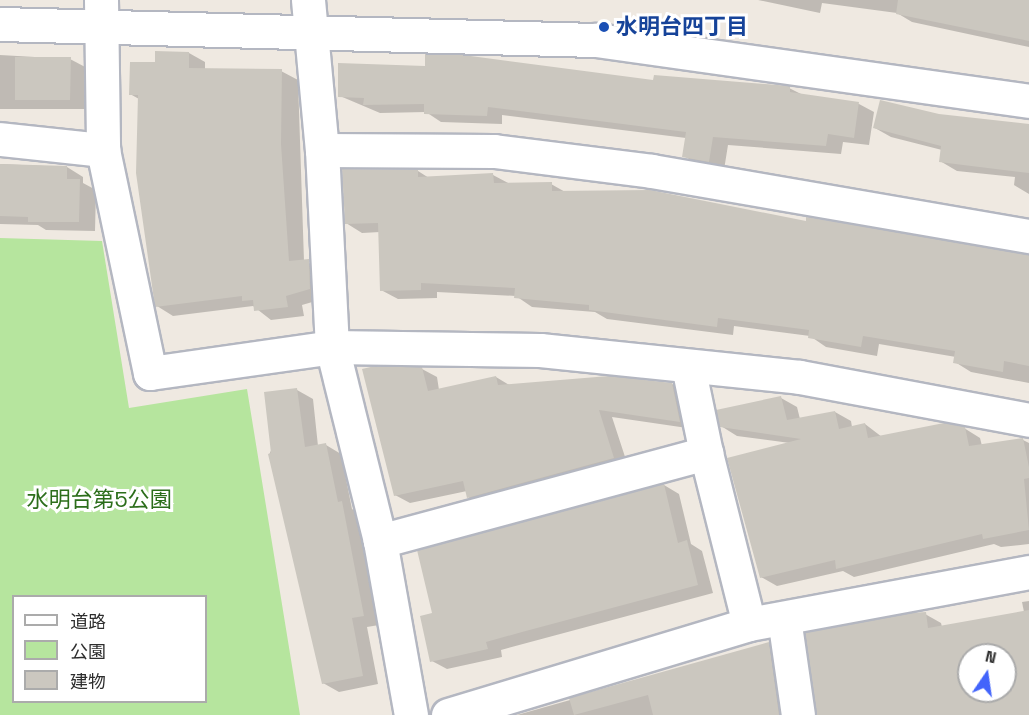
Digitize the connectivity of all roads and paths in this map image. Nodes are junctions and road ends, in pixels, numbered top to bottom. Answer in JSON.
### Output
{"nodes":[{"id":1,"x":102,"y":14,"type":"edge"},
{"id":2,"x":308,"y":15,"type":"edge"},
{"id":3,"x":0,"y":24,"type":"edge"},
{"id":4,"x":1029,"y":101,"type":"edge"},
{"id":5,"x":0,"y":139,"type":"edge"},
{"id":6,"x":103,"y":150,"type":"junction"},
{"id":7,"x":322,"y":150,"type":"junction"},
{"id":8,"x":1029,"y":236,"type":"edge"},
{"id":9,"x":332,"y":347,"type":"junction"},
{"id":10,"x":688,"y":366,"type":"junction"},
{"id":11,"x":1029,"y":420,"type":"edge"},
{"id":12,"x":706,"y":453,"type":"junction"},
{"id":13,"x":380,"y":541,"type":"junction"},
{"id":14,"x":1029,"y":572,"type":"edge"},
{"id":15,"x":784,"y":618,"type":"junction"},
{"id":16,"x":749,"y":624,"type":"junction"},
{"id":17,"x":411,"y":715,"type":"edge"},
{"id":18,"x":448,"y":715,"type":"edge"},
{"id":19,"x":798,"y":715,"type":"edge"}],
"edges":[{"from":1,"to":2,"type":"street"},
{"from":1,"to":3,"type":"street"},
{"from":1,"to":6,"type":"street"},
{"from":2,"to":4,"type":"street"},
{"from":2,"to":7,"type":"street"},
{"from":5,"to":6,"type":"street"},
{"from":6,"to":9,"type":"street"},
{"from":7,"to":8,"type":"street"},
{"from":7,"to":9,"type":"street"},
{"from":9,"to":10,"type":"street"},
{"from":9,"to":13,"type":"street"},
{"from":10,"to":11,"type":"street"},
{"from":10,"to":12,"type":"street"},
{"from":12,"to":13,"type":"street"},
{"from":12,"to":16,"type":"street"},
{"from":13,"to":17,"type":"street"},
{"from":14,"to":15,"type":"street"},
{"from":15,"to":16,"type":"street"},
{"from":15,"to":19,"type":"street"},
{"from":16,"to":18,"type":"street"}]}
